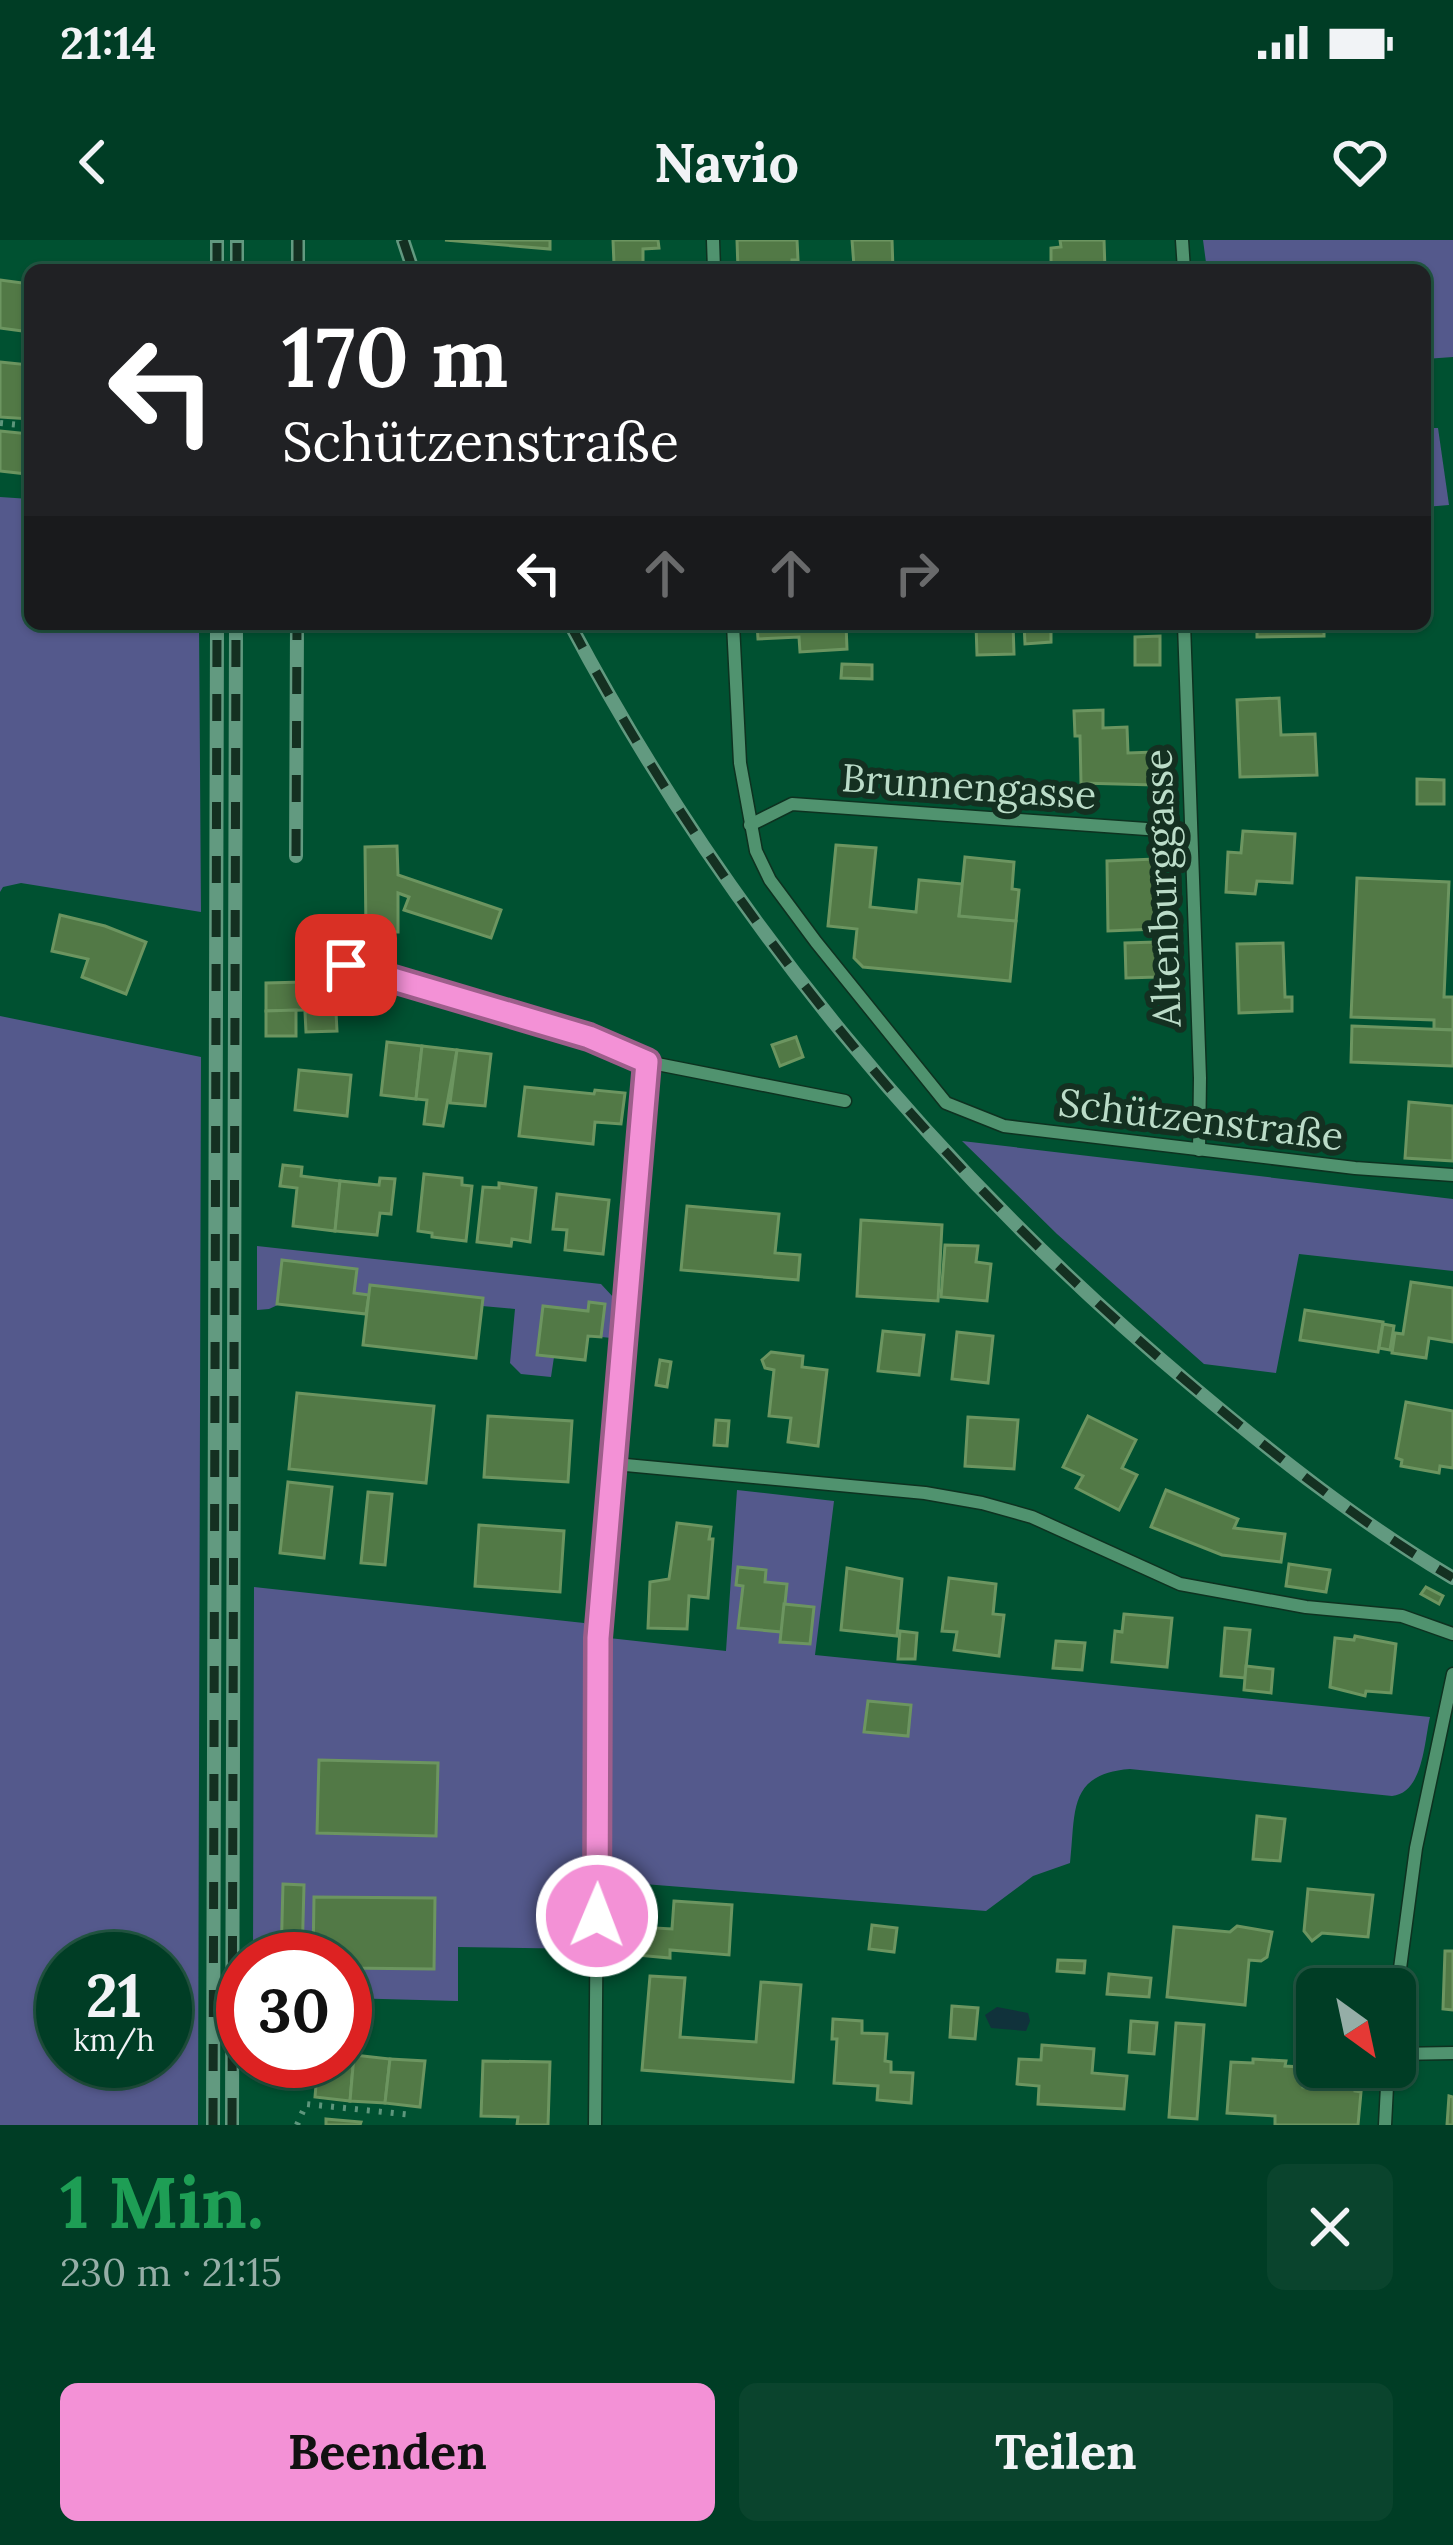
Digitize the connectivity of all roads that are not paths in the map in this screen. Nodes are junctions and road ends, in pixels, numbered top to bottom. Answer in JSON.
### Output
{"nodes":[{"id":1,"x":733,"y":630,"type":"edge"},
{"id":2,"x":1184,"y":630,"type":"edge"},
{"id":3,"x":750,"y":825,"type":"junction"},
{"id":4,"x":1189,"y":832,"type":"junction"},
{"id":5,"x":346,"y":965,"type":"dead end"},
{"id":6,"x":647,"y":1062,"type":"junction"},
{"id":7,"x":845,"y":1101,"type":"dead end"},
{"id":8,"x":1199,"y":1150,"type":"junction"},
{"id":9,"x":1453,"y":1175,"type":"edge"},
{"id":10,"x":615,"y":1464,"type":"junction"},
{"id":11,"x":1453,"y":1634,"type":"edge"},
{"id":12,"x":1453,"y":1674,"type":"edge"},
{"id":13,"x":1400,"y":1968,"type":"edge"},
{"id":14,"x":1453,"y":2053,"type":"edge"},
{"id":15,"x":1416,"y":2054,"type":"edge"},
{"id":16,"x":1387,"y":2088,"type":"edge"},
{"id":17,"x":595,"y":2125,"type":"edge"},
{"id":18,"x":1385,"y":2125,"type":"edge"}],
"edges":[{"from":1,"to":3,"type":"street"},
{"from":2,"to":4,"type":"street","name":"Altenburggasse"},
{"from":3,"to":4,"type":"street","name":"Brunnengasse"},
{"from":3,"to":8,"type":"street","name":"Schützenstraße"},
{"from":4,"to":8,"type":"street","name":"Altenburggasse"},
{"from":5,"to":6,"type":"street"},
{"from":6,"to":7,"type":"street"},
{"from":6,"to":10,"type":"street"},
{"from":8,"to":9,"type":"street","name":"Schützenstraße"},
{"from":10,"to":11,"type":"street"},
{"from":10,"to":17,"type":"street"},
{"from":12,"to":13,"type":"street"},
{"from":14,"to":15,"type":"street"},
{"from":16,"to":18,"type":"street"}]}
